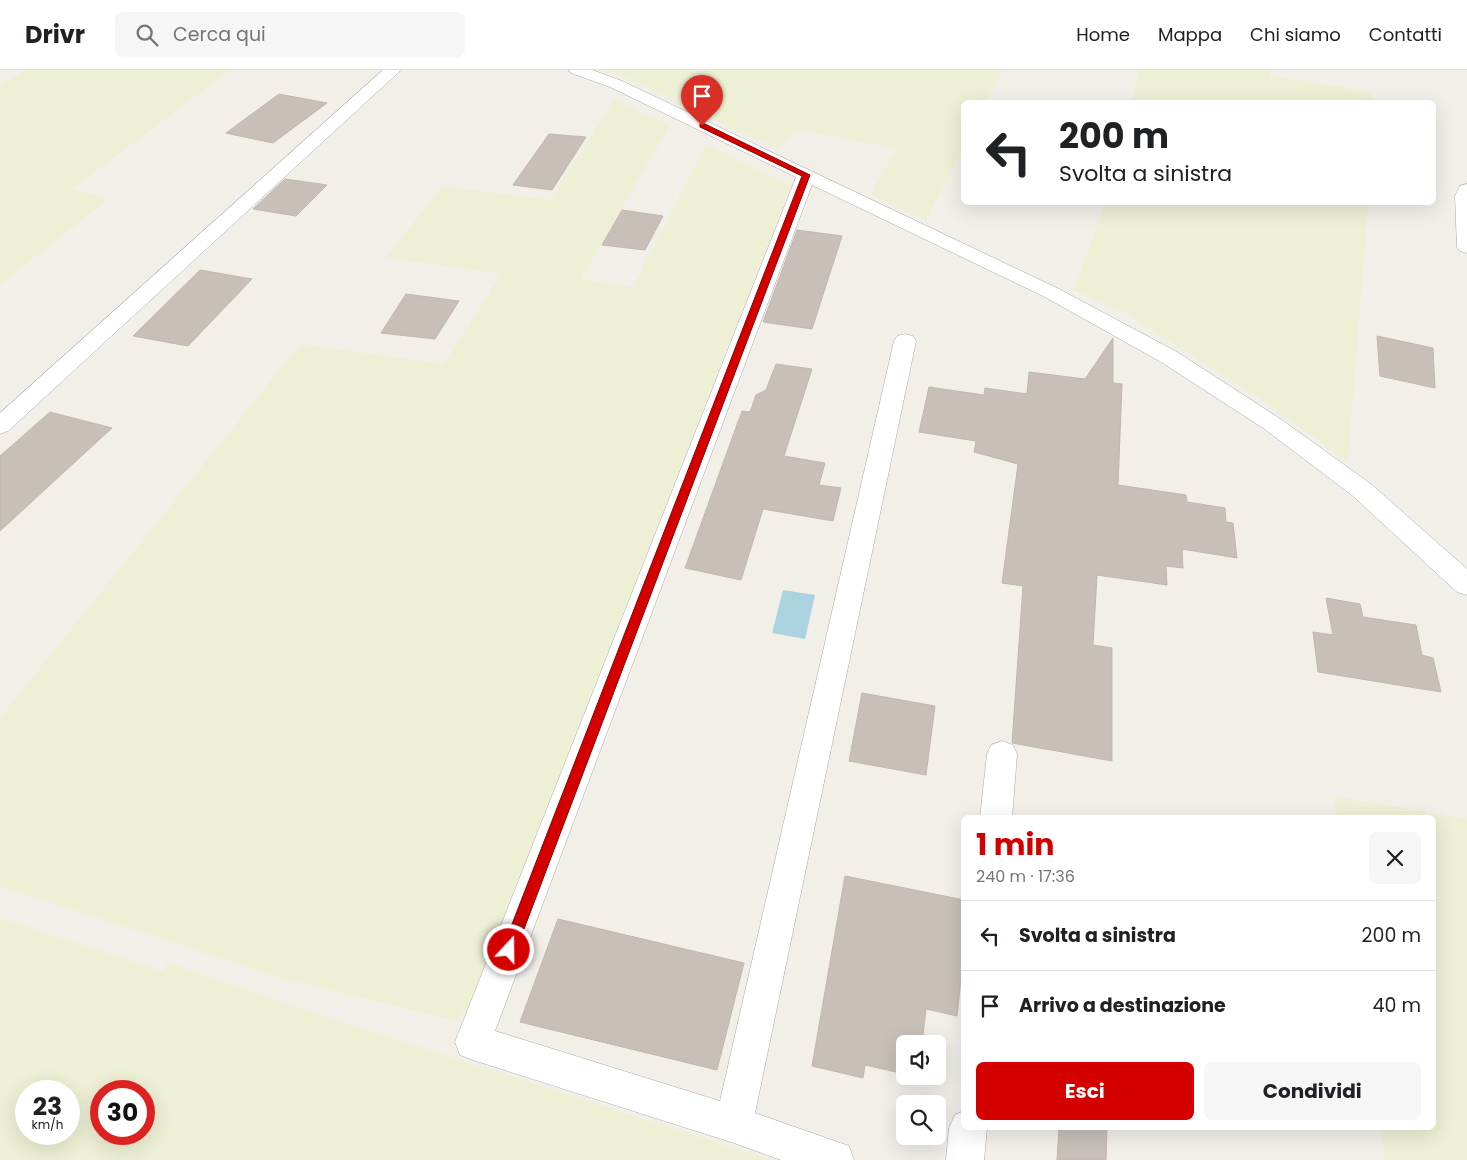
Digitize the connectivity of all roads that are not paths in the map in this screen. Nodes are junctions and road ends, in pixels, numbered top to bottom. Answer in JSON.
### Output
{"nodes":[{"id":1,"x":393,"y":70,"type":"edge"},
{"id":2,"x":577,"y":70,"type":"edge"},
{"id":3,"x":806,"y":175,"type":"junction"},
{"id":4,"x":1467,"y":190,"type":"edge"},
{"id":5,"x":1467,"y":247,"type":"edge"},
{"id":6,"x":905,"y":341,"type":"dead end"},
{"id":7,"x":0,"y":426,"type":"edge"},
{"id":8,"x":1467,"y":585,"type":"edge"},
{"id":9,"x":1002,"y":754,"type":"dead end"},
{"id":10,"x":996,"y":815,"type":"edge"},
{"id":11,"x":734,"y":1124,"type":"junction"},
{"id":12,"x":968,"y":1130,"type":"edge"},
{"id":13,"x":835,"y":1160,"type":"edge"},
{"id":14,"x":965,"y":1160,"type":"edge"}],
"edges":[{"from":1,"to":7,"type":"street"},
{"from":2,"to":3,"type":"street"},
{"from":3,"to":8,"type":"street"},
{"from":3,"to":11,"type":"street"},
{"from":4,"to":5,"type":"street"},
{"from":6,"to":11,"type":"street"},
{"from":9,"to":10,"type":"street"},
{"from":11,"to":13,"type":"street"},
{"from":12,"to":14,"type":"street"}]}
